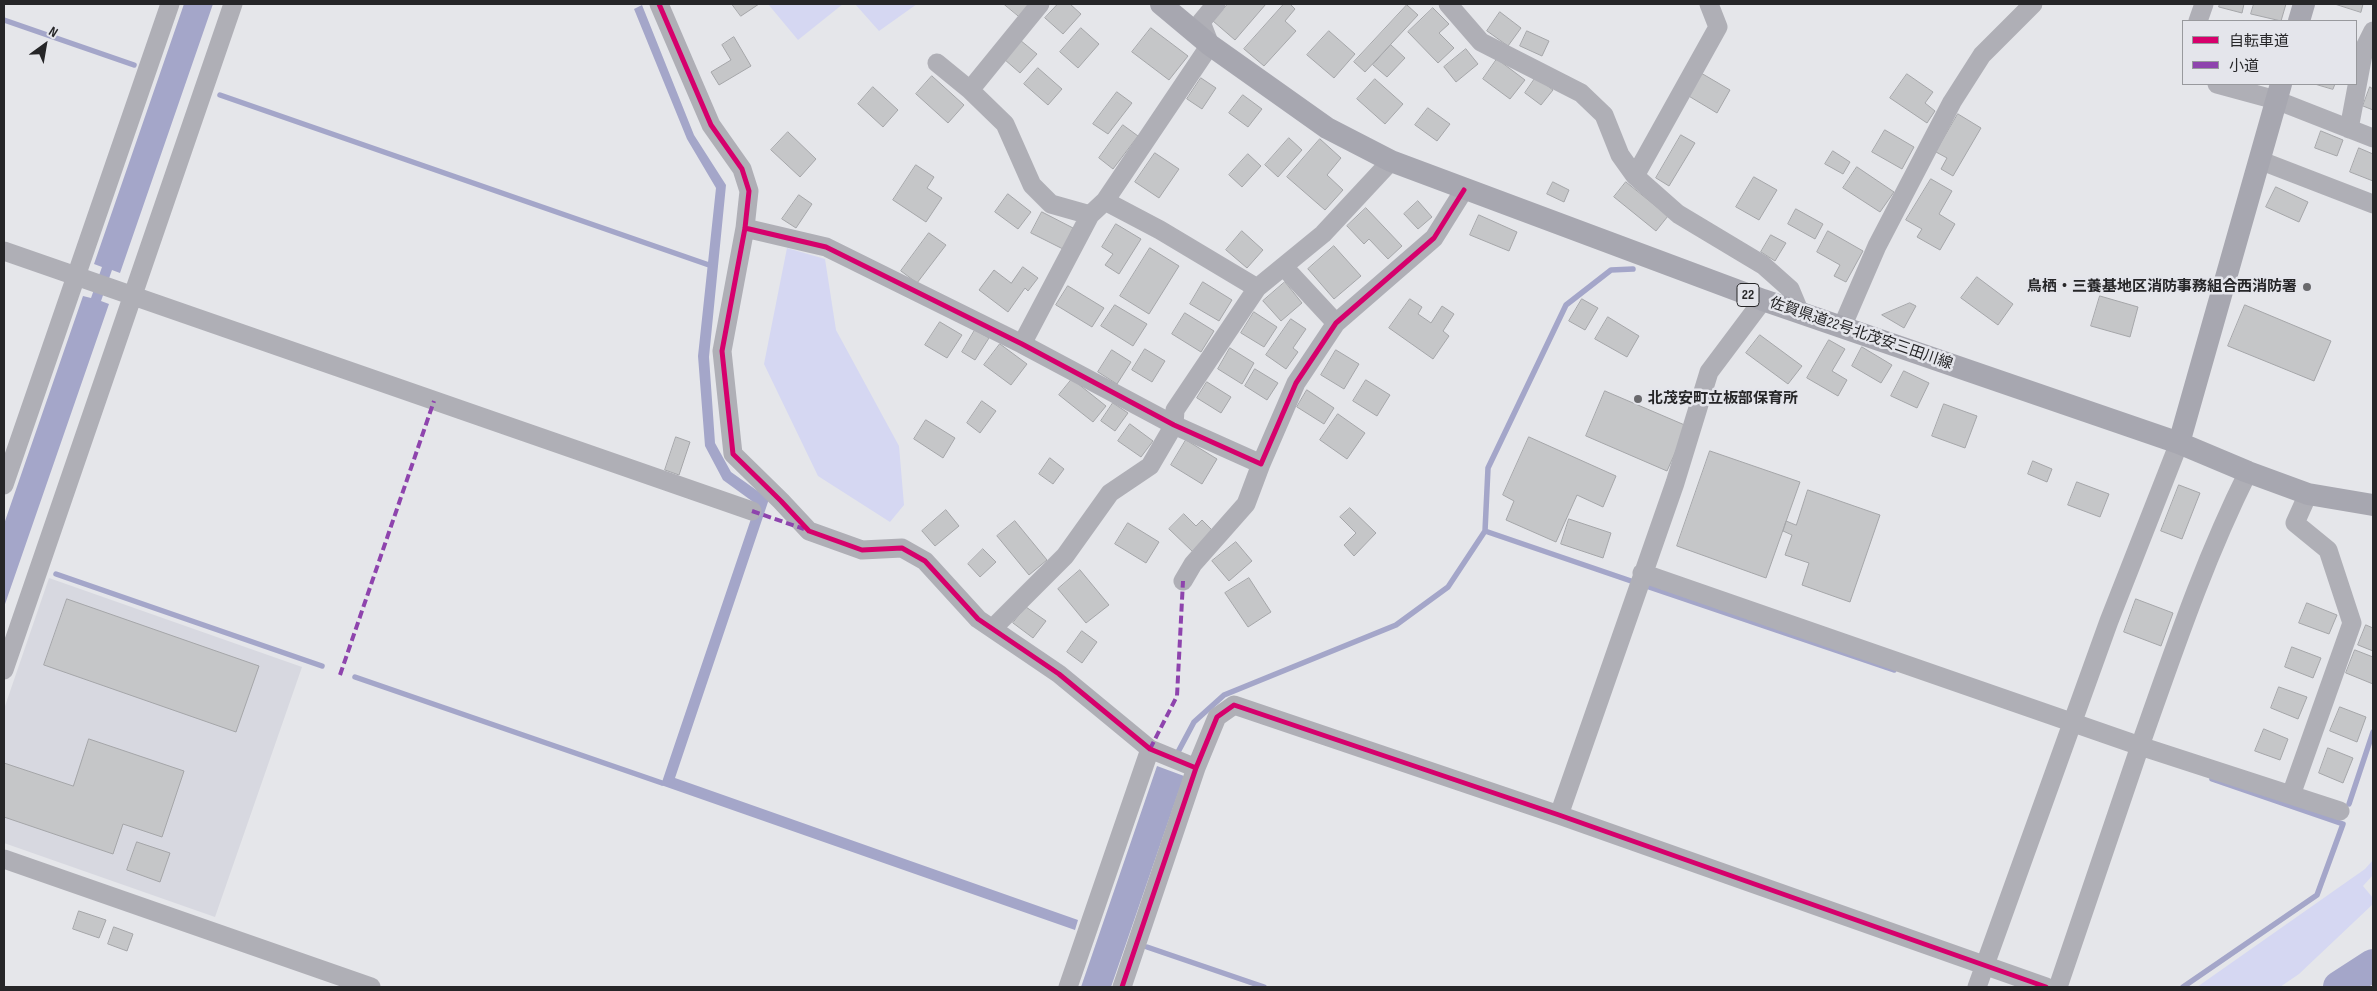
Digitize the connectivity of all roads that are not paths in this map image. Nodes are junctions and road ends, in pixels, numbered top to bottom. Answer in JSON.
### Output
{"nodes":[{"id":1,"x":170,"y":4,"type":"edge"},
{"id":2,"x":233,"y":4,"type":"edge"},
{"id":3,"x":659,"y":4,"type":"edge"},
{"id":4,"x":1040,"y":4,"type":"edge"},
{"id":5,"x":1161,"y":4,"type":"edge"},
{"id":6,"x":1216,"y":4,"type":"edge"},
{"id":7,"x":1448,"y":4,"type":"edge"},
{"id":8,"x":1709,"y":4,"type":"edge"},
{"id":9,"x":2034,"y":4,"type":"edge"},
{"id":10,"x":2204,"y":4,"type":"edge"},
{"id":11,"x":2304,"y":4,"type":"edge"},
{"id":12,"x":2198,"y":20,"type":"edge"},
{"id":13,"x":2299,"y":20,"type":"edge"},
{"id":14,"x":2373,"y":31,"type":"edge"},
{"id":15,"x":1210,"y":45,"type":"junction"},
{"id":16,"x":937,"y":63,"type":"dead end"},
{"id":17,"x":2225,"y":85,"type":"edge"},
{"id":18,"x":970,"y":90,"type":"junction"},
{"id":19,"x":2278,"y":92,"type":"edge"},
{"id":20,"x":2349,"y":128,"type":"junction"},
{"id":21,"x":2373,"y":138,"type":"edge"},
{"id":22,"x":2259,"y":160,"type":"junction"},
{"id":23,"x":1391,"y":161,"type":"junction"},
{"id":24,"x":1635,"y":176,"type":"junction"},
{"id":25,"x":1464,"y":190,"type":"junction"},
{"id":26,"x":1105,"y":200,"type":"junction"},
{"id":27,"x":2373,"y":204,"type":"edge"},
{"id":28,"x":1090,"y":215,"type":"junction"},
{"id":29,"x":745,"y":228,"type":"junction"},
{"id":30,"x":4,"y":251,"type":"edge"},
{"id":31,"x":1284,"y":267,"type":"junction"},
{"id":32,"x":76,"y":276,"type":"junction"},
{"id":33,"x":1257,"y":288,"type":"junction"},
{"id":34,"x":133,"y":296,"type":"junction"},
{"id":35,"x":1762,"y":300,"type":"junction"},
{"id":36,"x":1800,"y":313,"type":"junction"},
{"id":37,"x":1336,"y":323,"type":"junction"},
{"id":38,"x":1842,"y":327,"type":"junction"},
{"id":39,"x":1022,"y":344,"type":"junction"},
{"id":40,"x":1174,"y":425,"type":"junction"},
{"id":41,"x":2179,"y":443,"type":"junction"},
{"id":42,"x":1261,"y":464,"type":"junction"},
{"id":43,"x":2248,"y":472,"type":"junction"},
{"id":44,"x":4,"y":485,"type":"edge"},
{"id":45,"x":2308,"y":494,"type":"junction"},
{"id":46,"x":2373,"y":505,"type":"edge"},
{"id":47,"x":752,"y":511,"type":"dead end"},
{"id":48,"x":1642,"y":574,"type":"junction"},
{"id":49,"x":1183,"y":581,"type":"dead end"},
{"id":50,"x":993,"y":628,"type":"junction"},
{"id":51,"x":4,"y":670,"type":"edge"},
{"id":52,"x":2072,"y":722,"type":"junction"},
{"id":53,"x":2140,"y":746,"type":"junction"},
{"id":54,"x":1150,"y":749,"type":"junction"},
{"id":55,"x":1196,"y":768,"type":"junction"},
{"id":56,"x":2291,"y":795,"type":"junction"},
{"id":57,"x":2340,"y":811,"type":"dead end"},
{"id":58,"x":1560,"y":815,"type":"junction"},
{"id":59,"x":4,"y":859,"type":"edge"},
{"id":60,"x":1984,"y":966,"type":"junction"},
{"id":61,"x":371,"y":987,"type":"edge"},
{"id":62,"x":1068,"y":987,"type":"edge"},
{"id":63,"x":1122,"y":987,"type":"edge"},
{"id":64,"x":1977,"y":987,"type":"edge"},
{"id":65,"x":2046,"y":987,"type":"edge"},
{"id":66,"x":2058,"y":987,"type":"edge"}],
"edges":[{"from":1,"to":32,"type":"street"},
{"from":2,"to":34,"type":"street"},
{"from":3,"to":29,"type":"street"},
{"from":4,"to":18,"type":"street"},
{"from":5,"to":15,"type":"main road","name":"佐賀県道22号北茂安三田川線","number":"22"},
{"from":6,"to":15,"type":"street"},
{"from":7,"to":24,"type":"street"},
{"from":8,"to":24,"type":"street"},
{"from":9,"to":38,"type":"street"},
{"from":10,"to":12,"type":"street"},
{"from":11,"to":13,"type":"main road"},
{"from":14,"to":20,"type":"street"},
{"from":15,"to":23,"type":"main road","name":"佐賀県道22号北茂安三田川線","number":"22"},
{"from":15,"to":26,"type":"street"},
{"from":16,"to":18,"type":"street"},
{"from":17,"to":19,"type":"street"},
{"from":18,"to":28,"type":"street"},
{"from":19,"to":20,"type":"street"},
{"from":19,"to":22,"type":"main road"},
{"from":20,"to":21,"type":"street"},
{"from":22,"to":27,"type":"street"},
{"from":22,"to":41,"type":"main road"},
{"from":23,"to":25,"type":"main road","name":"佐賀県道22号北茂安三田川線","number":"22"},
{"from":23,"to":31,"type":"street"},
{"from":24,"to":36,"type":"street"},
{"from":25,"to":35,"type":"main road","name":"佐賀県道22号北茂安三田川線","number":"22"},
{"from":25,"to":37,"type":"street"},
{"from":26,"to":28,"type":"street"},
{"from":26,"to":33,"type":"street"},
{"from":28,"to":39,"type":"street"},
{"from":29,"to":39,"type":"street"},
{"from":29,"to":50,"type":"street"},
{"from":30,"to":32,"type":"street"},
{"from":31,"to":33,"type":"street"},
{"from":31,"to":37,"type":"street"},
{"from":32,"to":34,"type":"street"},
{"from":32,"to":44,"type":"street"},
{"from":33,"to":40,"type":"street"},
{"from":34,"to":47,"type":"street"},
{"from":34,"to":51,"type":"street"},
{"from":35,"to":36,"type":"main road","name":"佐賀県道22号北茂安三田川線","number":"22"},
{"from":35,"to":48,"type":"street"},
{"from":36,"to":38,"type":"main road","name":"佐賀県道22号北茂安三田川線","number":"22"},
{"from":37,"to":42,"type":"street"},
{"from":38,"to":41,"type":"main road","name":"佐賀県道22号北茂安三田川線","number":"22"},
{"from":39,"to":40,"type":"street"},
{"from":40,"to":42,"type":"street"},
{"from":40,"to":50,"type":"street"},
{"from":41,"to":43,"type":"main road","name":"佐賀県道22号北茂安三田川線","number":"22"},
{"from":41,"to":52,"type":"street"},
{"from":42,"to":49,"type":"street"},
{"from":43,"to":45,"type":"main road","name":"佐賀県道22号北茂安三田川線","number":"22"},
{"from":43,"to":53,"type":"street"},
{"from":45,"to":46,"type":"main road","name":"佐賀県道22号北茂安三田川線","number":"22"},
{"from":45,"to":56,"type":"street"},
{"from":48,"to":52,"type":"street"},
{"from":48,"to":58,"type":"street"},
{"from":50,"to":54,"type":"street"},
{"from":52,"to":53,"type":"street"},
{"from":52,"to":60,"type":"street"},
{"from":53,"to":56,"type":"street"},
{"from":53,"to":66,"type":"street"},
{"from":54,"to":55,"type":"street"},
{"from":54,"to":62,"type":"street"},
{"from":55,"to":58,"type":"street"},
{"from":55,"to":63,"type":"street"},
{"from":56,"to":57,"type":"street"},
{"from":58,"to":60,"type":"street"},
{"from":59,"to":61,"type":"street"},
{"from":60,"to":64,"type":"street"},
{"from":60,"to":65,"type":"street"}]}
